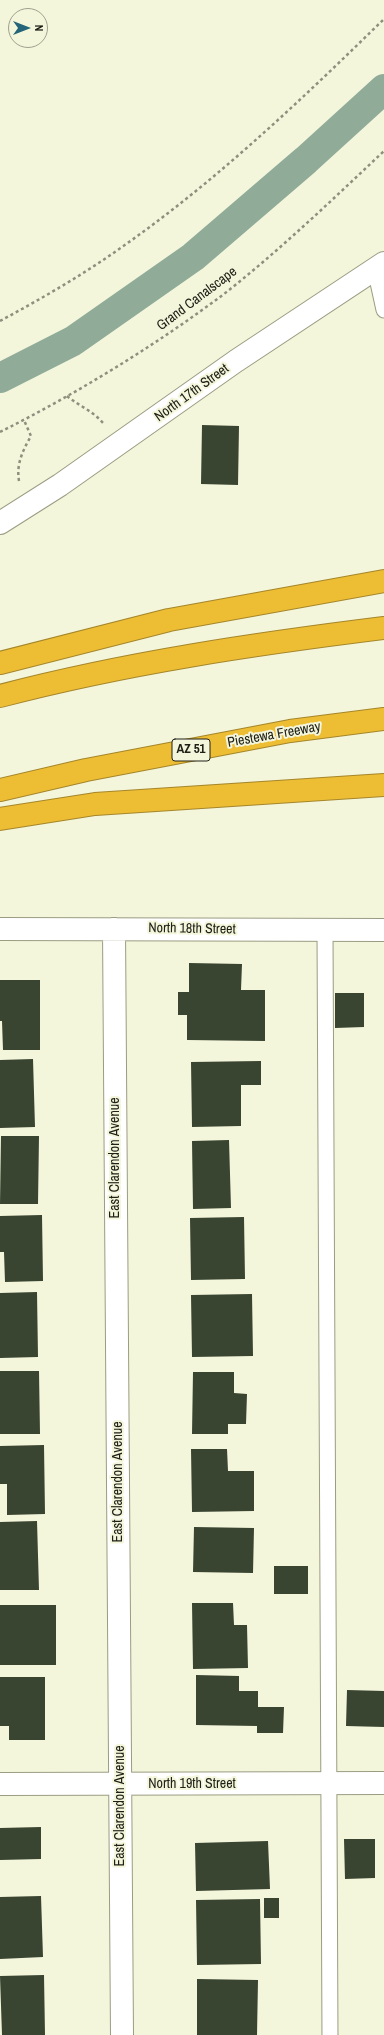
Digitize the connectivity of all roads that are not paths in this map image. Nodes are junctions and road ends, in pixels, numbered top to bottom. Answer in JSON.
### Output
{"nodes":[{"id":1,"x":380,"y":266,"type":"edge"},
{"id":2,"x":384,"y":310,"type":"edge"},
{"id":3,"x":0,"y":523,"type":"edge"},
{"id":4,"x":384,"y":581,"type":"edge"},
{"id":5,"x":384,"y":628,"type":"edge"},
{"id":6,"x":0,"y":663,"type":"edge"},
{"id":7,"x":0,"y":696,"type":"edge"},
{"id":8,"x":384,"y":719,"type":"edge"},
{"id":9,"x":384,"y":785,"type":"edge"},
{"id":10,"x":0,"y":790,"type":"edge"},
{"id":11,"x":0,"y":820,"type":"edge"},
{"id":12,"x":0,"y":929,"type":"edge"},
{"id":13,"x":114,"y":929,"type":"junction"},
{"id":14,"x":384,"y":930,"type":"edge"},
{"id":15,"x":325,"y":931,"type":"junction"},
{"id":16,"x":384,"y":1783,"type":"edge"},
{"id":17,"x":0,"y":1784,"type":"edge"},
{"id":18,"x":120,"y":1784,"type":"junction"},
{"id":19,"x":329,"y":1784,"type":"junction"},
{"id":20,"x":122,"y":2035,"type":"edge"},
{"id":21,"x":330,"y":2035,"type":"edge"}],
"edges":[{"from":1,"to":2,"type":"lane"},
{"from":1,"to":3,"type":"street","name":"North 17th Street"},
{"from":4,"to":6,"type":"highway"},
{"from":5,"to":7,"type":"highway"},
{"from":8,"to":10,"type":"highway","name":"Piestewa Freeway","number":"AZ 51"},
{"from":9,"to":11,"type":"highway"},
{"from":12,"to":13,"type":"street","name":"North 18th Street"},
{"from":13,"to":15,"type":"street","name":"North 18th Street"},
{"from":13,"to":18,"type":"street","name":"East Clarendon Avenue"},
{"from":14,"to":15,"type":"street","name":"North 18th Street"},
{"from":15,"to":19,"type":"lane"},
{"from":16,"to":19,"type":"street","name":"North 19th Street"},
{"from":17,"to":18,"type":"street","name":"North 19th Street"},
{"from":18,"to":19,"type":"street","name":"North 19th Street"},
{"from":18,"to":20,"type":"street","name":"East Clarendon Avenue"},
{"from":19,"to":21,"type":"lane"}]}
